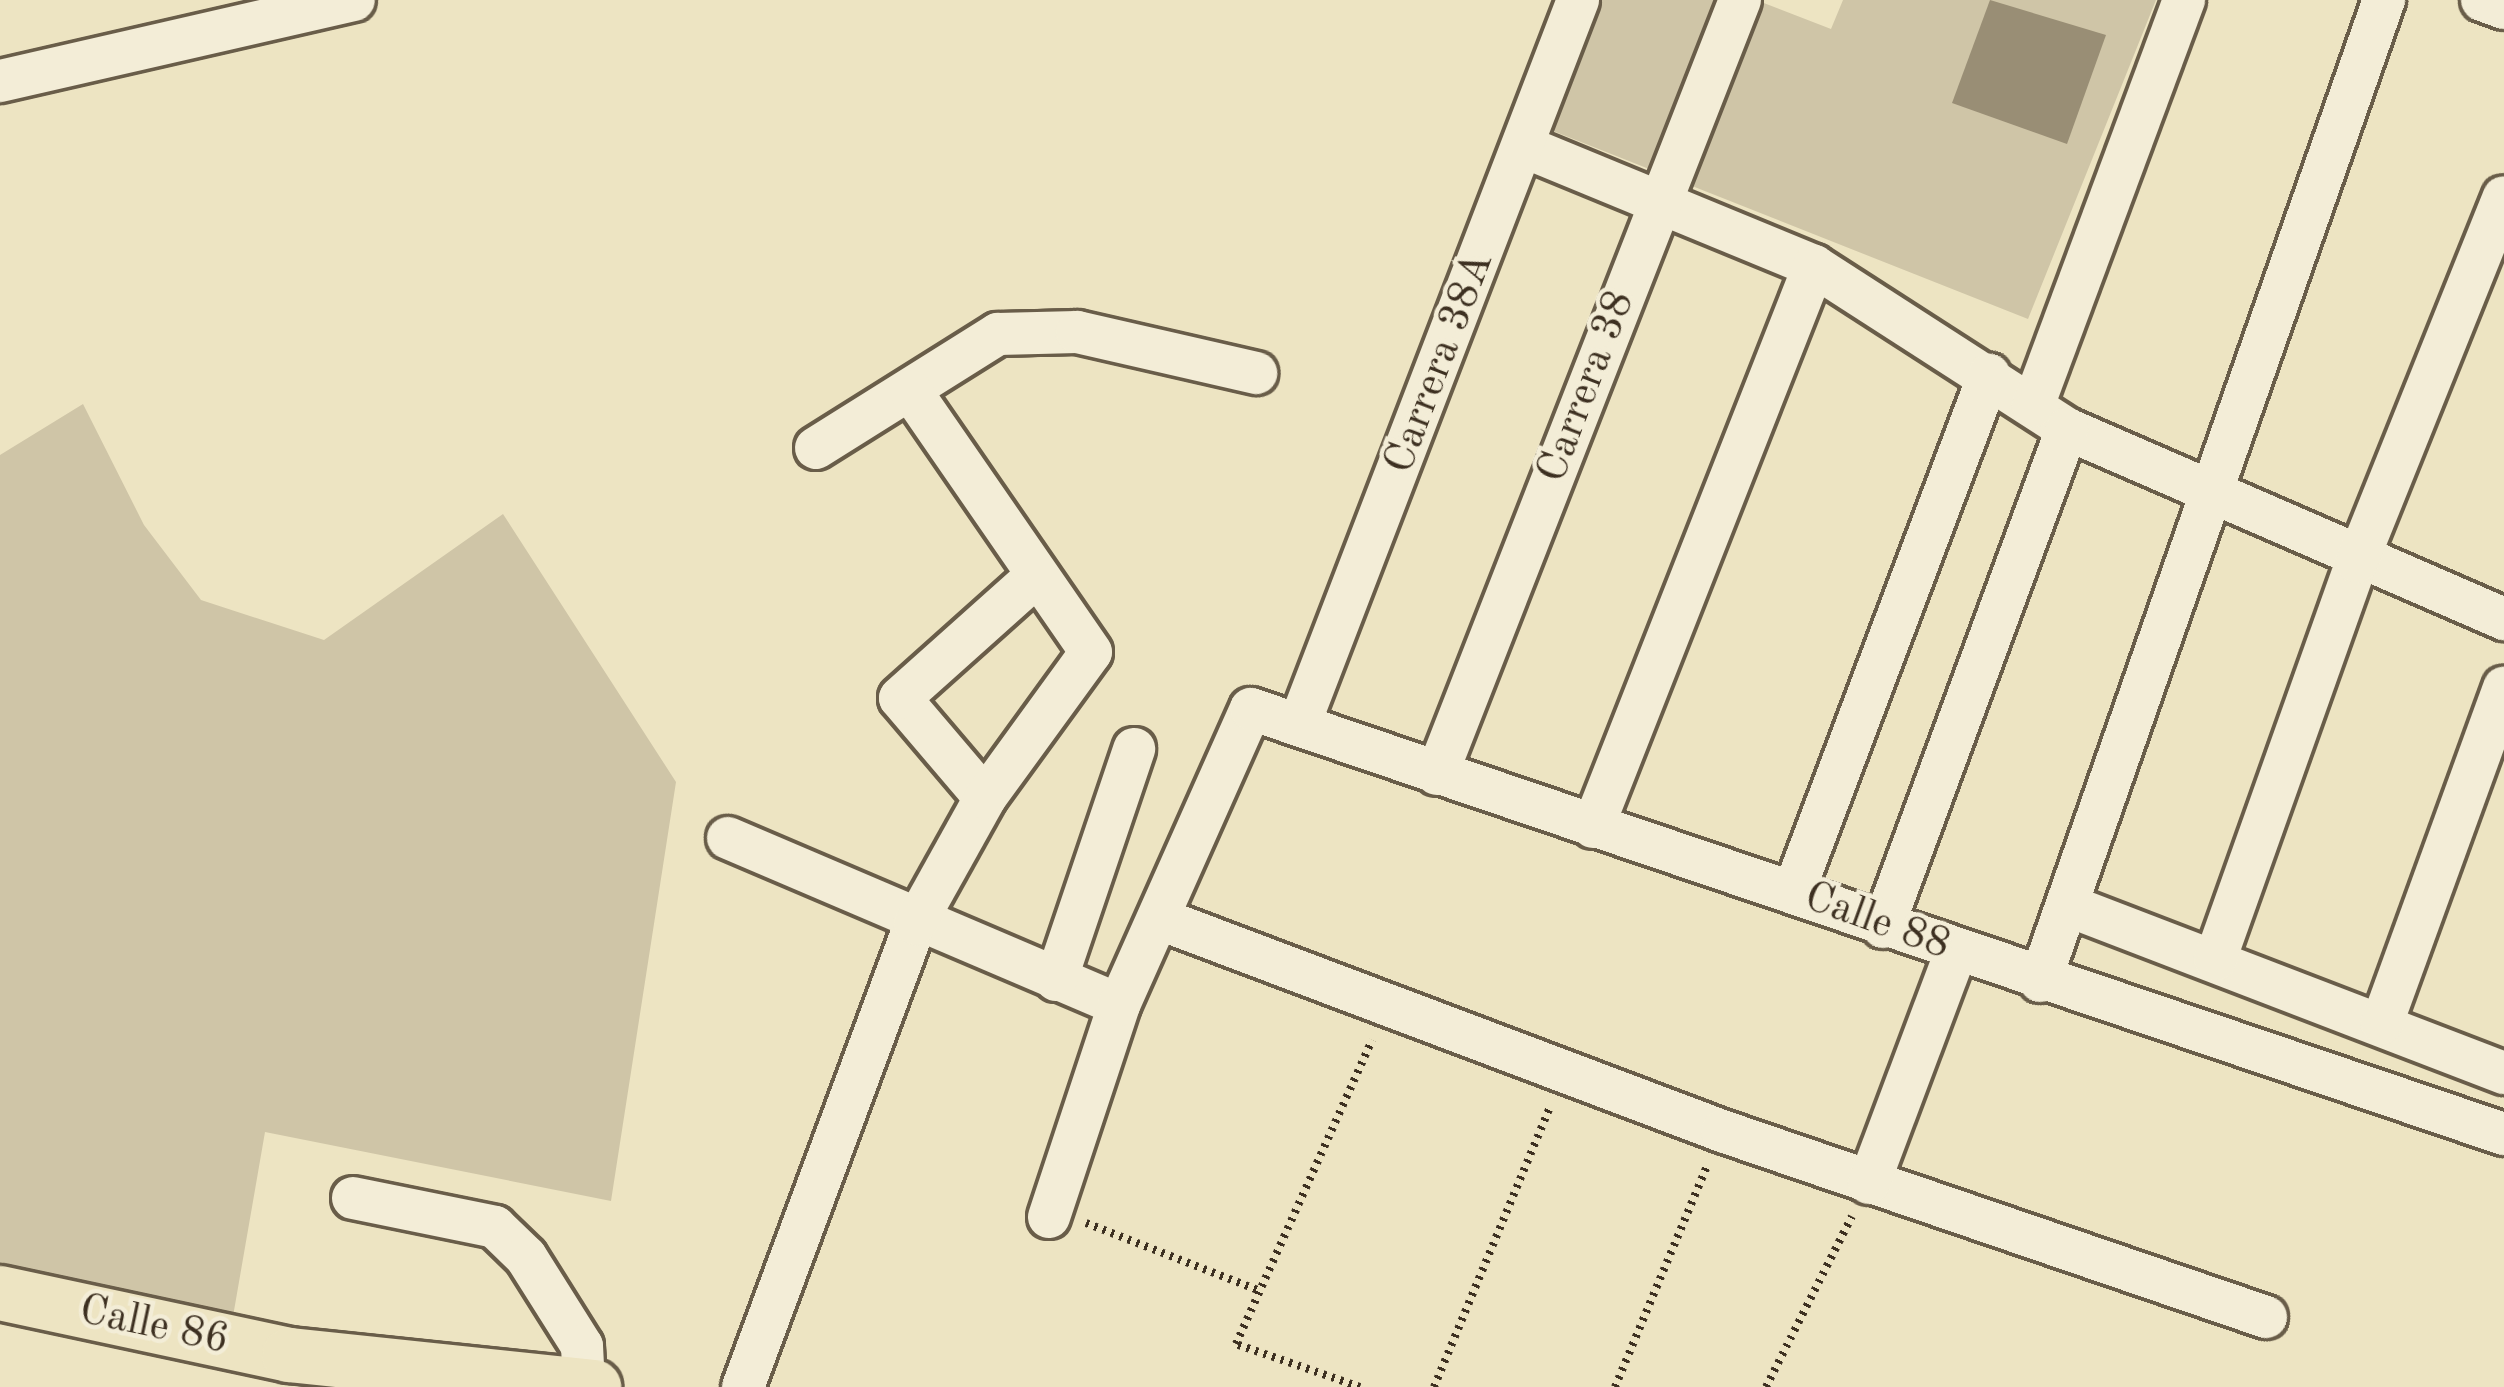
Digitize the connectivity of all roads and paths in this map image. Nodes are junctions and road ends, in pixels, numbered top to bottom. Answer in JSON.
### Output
{"nodes":[{"id":1,"x":354,"y":0,"type":"edge"},
{"id":2,"x":1578,"y":0,"type":"edge"},
{"id":3,"x":1740,"y":0,"type":"edge"},
{"id":4,"x":2184,"y":0,"type":"edge"},
{"id":5,"x":2384,"y":0,"type":"edge"},
{"id":6,"x":2482,"y":0,"type":"edge"},
{"id":7,"x":2504,"y":8,"type":"edge"},
{"id":8,"x":63,"y":71,"type":"junction"},
{"id":9,"x":0,"y":81,"type":"edge"},
{"id":10,"x":0,"y":105,"type":"edge"},
{"id":11,"x":1525,"y":147,"type":"junction"},
{"id":12,"x":2504,"y":197,"type":"edge"},
{"id":13,"x":1660,"y":201,"type":"junction"},
{"id":14,"x":1814,"y":266,"type":"junction"},
{"id":15,"x":1256,"y":373,"type":"dead end"},
{"id":16,"x":1989,"y":375,"type":"junction"},
{"id":17,"x":911,"y":391,"type":"junction"},
{"id":18,"x":2050,"y":418,"type":"junction"},
{"id":19,"x":816,"y":448,"type":"dead end"},
{"id":20,"x":2210,"y":494,"type":"junction"},
{"id":21,"x":2356,"y":562,"type":"junction"},
{"id":22,"x":1034,"y":578,"type":"junction"},
{"id":23,"x":2504,"y":619,"type":"edge"},
{"id":24,"x":2504,"y":687,"type":"edge"},
{"id":25,"x":1299,"y":725,"type":"junction"},
{"id":26,"x":1134,"y":749,"type":"dead end"},
{"id":27,"x":1437,"y":774,"type":"junction"},
{"id":28,"x":986,"y":798,"type":"junction"},
{"id":29,"x":1593,"y":826,"type":"junction"},
{"id":30,"x":728,"y":838,"type":"dead end"},
{"id":31,"x":1794,"y":891,"type":"junction"},
{"id":32,"x":2068,"y":907,"type":"junction"},
{"id":33,"x":1160,"y":919,"type":"junction"},
{"id":34,"x":915,"y":924,"type":"junction"},
{"id":35,"x":1882,"y":927,"type":"junction"},
{"id":36,"x":1956,"y":952,"type":"junction"},
{"id":37,"x":2216,"y":960,"type":"junction"},
{"id":38,"x":1056,"y":980,"type":"junction"},
{"id":39,"x":2040,"y":981,"type":"junction"},
{"id":40,"x":1119,"y":1006,"type":"junction"},
{"id":41,"x":1388,"y":1006,"type":"junction"},
{"id":42,"x":2381,"y":1024,"type":"junction"},
{"id":43,"x":1565,"y":1072,"type":"junction"},
{"id":44,"x":2504,"y":1072,"type":"edge"},
{"id":45,"x":1722,"y":1131,"type":"junction"},
{"id":46,"x":2504,"y":1134,"type":"edge"},
{"id":47,"x":1869,"y":1183,"type":"junction"},
{"id":48,"x":353,"y":1198,"type":"dead end"},
{"id":49,"x":1050,"y":1213,"type":"joint"},
{"id":50,"x":1258,"y":1290,"type":"junction"},
{"id":51,"x":0,"y":1293,"type":"edge"},
{"id":52,"x":2266,"y":1317,"type":"dead end"},
{"id":53,"x":584,"y":1386,"type":"edge"},
{"id":54,"x":594,"y":1387,"type":"edge"},
{"id":55,"x":743,"y":1387,"type":"edge"},
{"id":56,"x":1360,"y":1387,"type":"edge"},
{"id":57,"x":1434,"y":1387,"type":"edge"},
{"id":58,"x":1615,"y":1387,"type":"edge"},
{"id":59,"x":1766,"y":1387,"type":"edge"}],
"edges":[{"from":1,"to":8,"type":"street"},
{"from":2,"to":11,"type":"street","name":"Carrera 38A"},
{"from":3,"to":13,"type":"street","name":"Carrera 38"},
{"from":4,"to":18,"type":"street"},
{"from":5,"to":20,"type":"street"},
{"from":6,"to":7,"type":"street"},
{"from":8,"to":9,"type":"street"},
{"from":8,"to":10,"type":"street"},
{"from":11,"to":13,"type":"street"},
{"from":11,"to":25,"type":"street","name":"Carrera 38A"},
{"from":12,"to":21,"type":"street"},
{"from":13,"to":14,"type":"street"},
{"from":13,"to":27,"type":"street","name":"Carrera 38"},
{"from":14,"to":16,"type":"street"},
{"from":14,"to":29,"type":"street"},
{"from":15,"to":17,"type":"street"},
{"from":16,"to":18,"type":"street"},
{"from":16,"to":31,"type":"street"},
{"from":17,"to":19,"type":"street"},
{"from":17,"to":22,"type":"street"},
{"from":18,"to":20,"type":"street"},
{"from":18,"to":35,"type":"street"},
{"from":20,"to":21,"type":"street"},
{"from":20,"to":32,"type":"street"},
{"from":21,"to":23,"type":"street"},
{"from":21,"to":37,"type":"street"},
{"from":22,"to":28,"type":"street"},
{"from":22,"to":28,"type":"street"},
{"from":24,"to":42,"type":"street"},
{"from":25,"to":27,"type":"street","name":"Calle 88"},
{"from":25,"to":33,"type":"street","name":"Calle 88"},
{"from":26,"to":38,"type":"street"},
{"from":27,"to":29,"type":"street","name":"Calle 88"},
{"from":28,"to":34,"type":"street"},
{"from":29,"to":31,"type":"street","name":"Calle 88"},
{"from":30,"to":34,"type":"street"},
{"from":31,"to":35,"type":"street","name":"Calle 88"},
{"from":32,"to":37,"type":"street"},
{"from":32,"to":39,"type":"street"},
{"from":33,"to":40,"type":"street"},
{"from":33,"to":41,"type":"street"},
{"from":34,"to":38,"type":"street"},
{"from":34,"to":55,"type":"street"},
{"from":35,"to":36,"type":"street","name":"Calle 88"},
{"from":36,"to":39,"type":"street","name":"Calle 88"},
{"from":36,"to":47,"type":"street"},
{"from":37,"to":42,"type":"street"},
{"from":38,"to":40,"type":"street"},
{"from":39,"to":46,"type":"street","name":"Calle 88"},
{"from":40,"to":49,"type":"street"},
{"from":41,"to":43,"type":"street"},
{"from":41,"to":50,"type":"path"},
{"from":42,"to":44,"type":"street"},
{"from":43,"to":45,"type":"street"},
{"from":43,"to":57,"type":"path"},
{"from":45,"to":47,"type":"street"},
{"from":45,"to":58,"type":"path"},
{"from":47,"to":52,"type":"street"},
{"from":47,"to":59,"type":"path"},
{"from":48,"to":53,"type":"street"},
{"from":49,"to":50,"type":"path"},
{"from":50,"to":56,"type":"path"},
{"from":51,"to":53,"type":"main road","name":"Calle 86"},
{"from":53,"to":54,"type":"main road","name":"Calle 86"}]}
